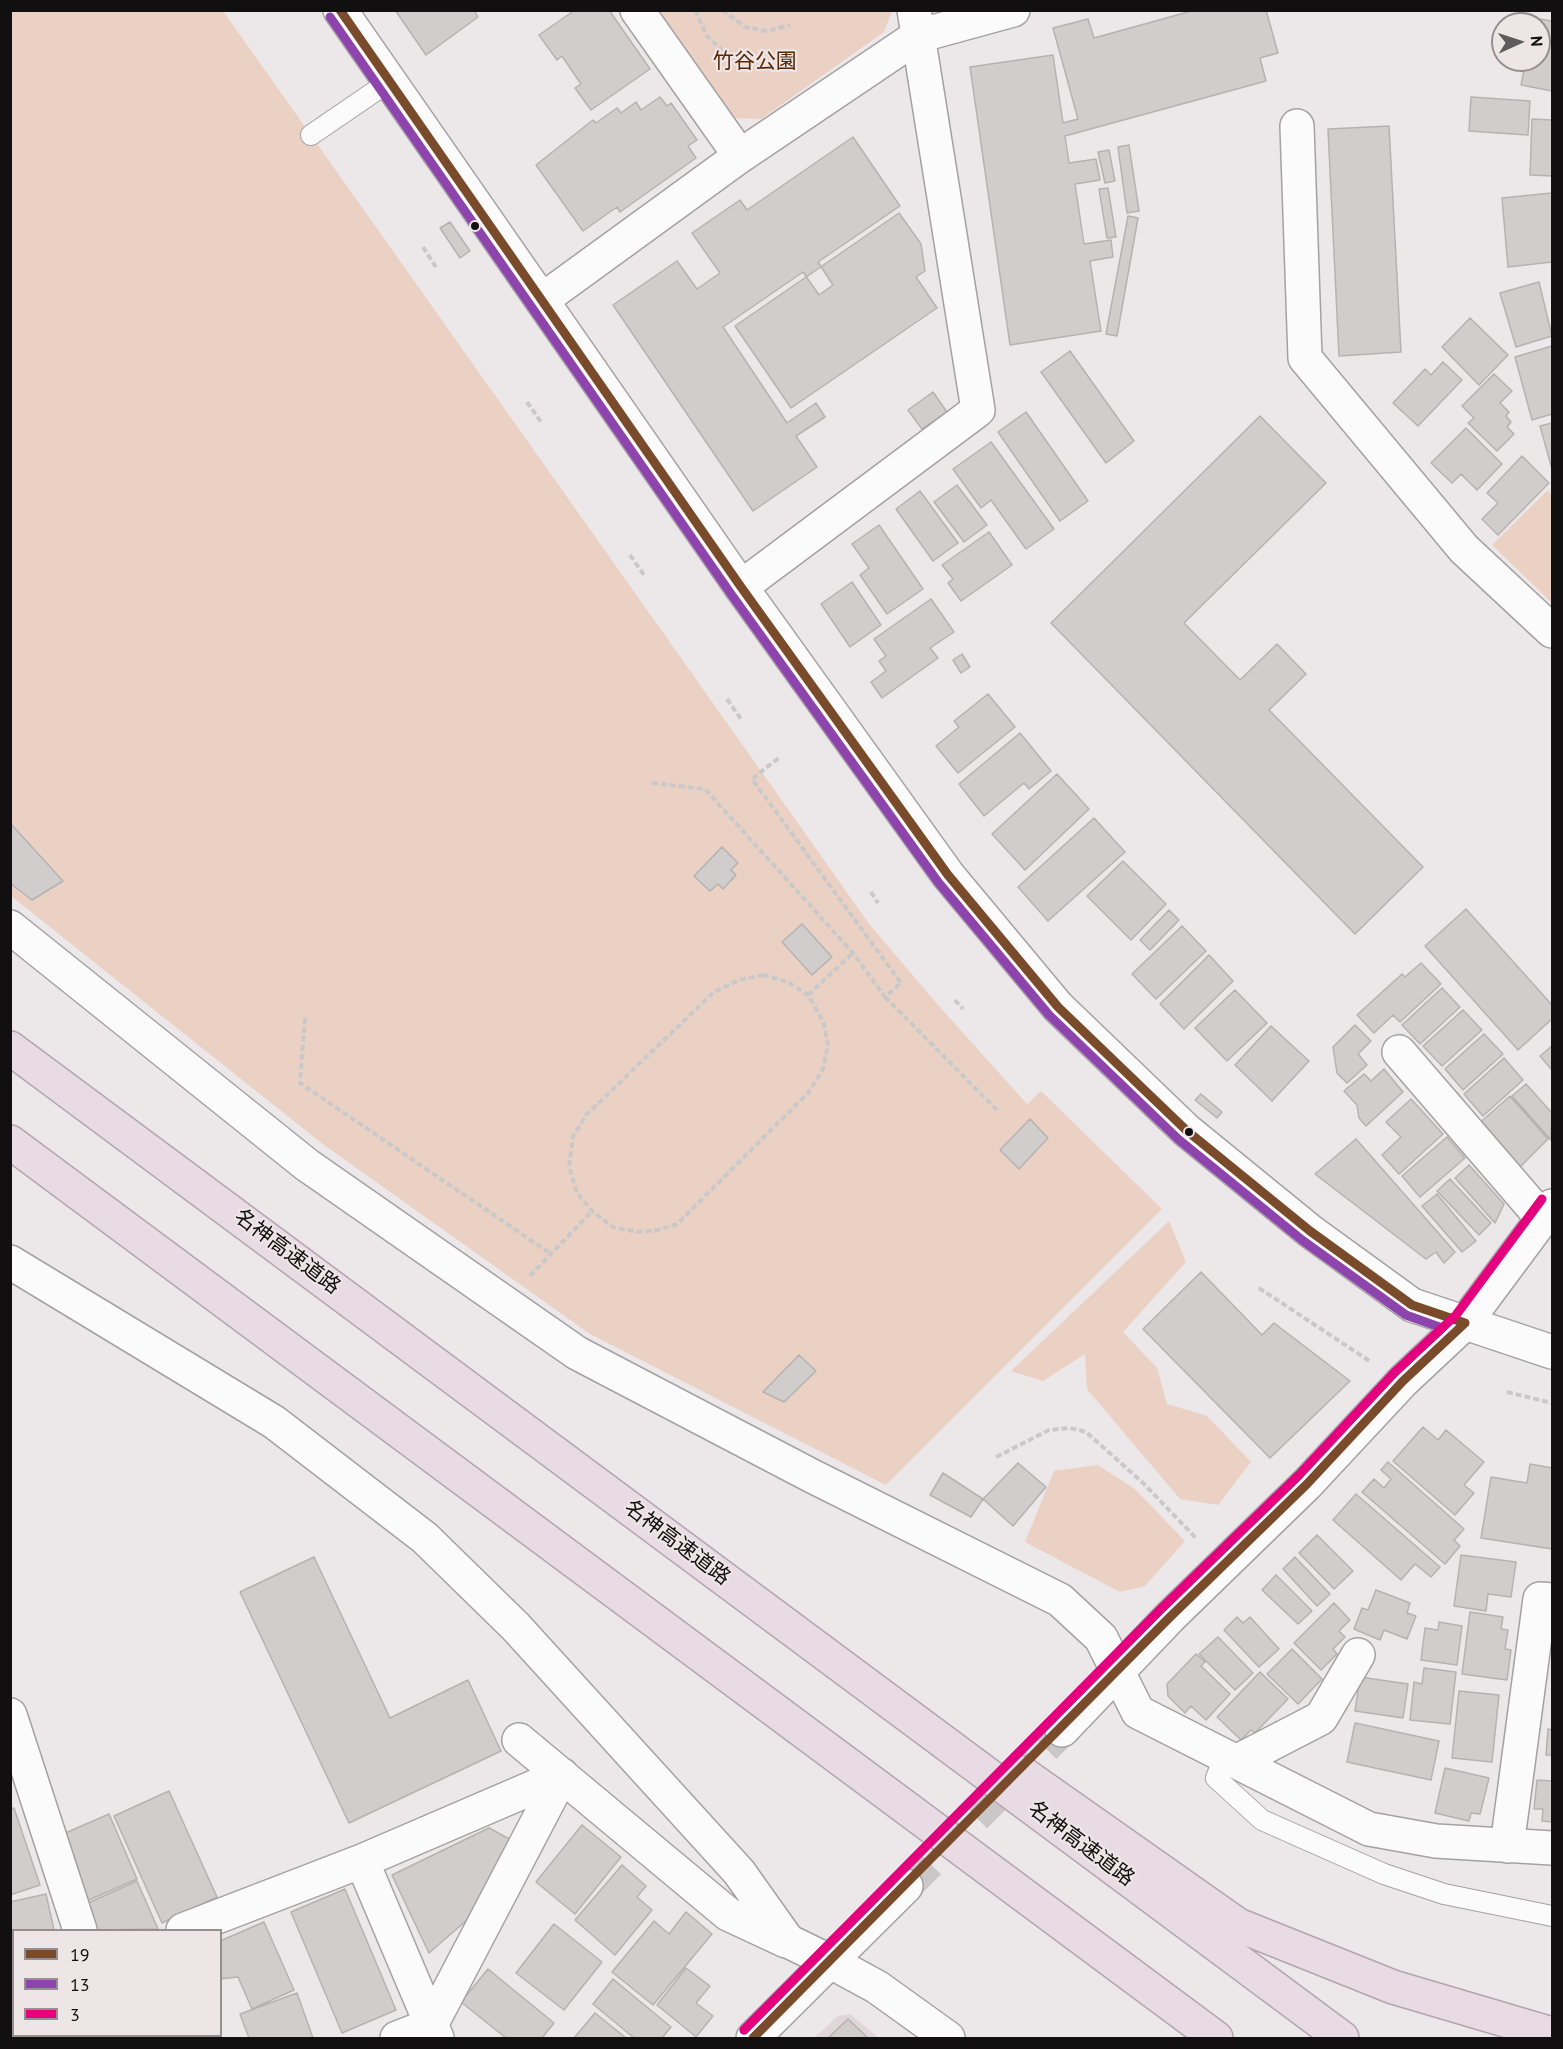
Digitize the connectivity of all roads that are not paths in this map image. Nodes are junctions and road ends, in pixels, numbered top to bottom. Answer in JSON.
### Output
{"nodes":[{"id":1,"x":340,"y":10,"type":"edge"},
{"id":2,"x":637,"y":10,"type":"edge"},
{"id":3,"x":1013,"y":10,"type":"edge"},
{"id":4,"x":916,"y":23,"type":"edge"},
{"id":5,"x":390,"y":81,"type":"junction"},
{"id":6,"x":1297,"y":126,"type":"dead end"},
{"id":7,"x":311,"y":135,"type":"dead end"},
{"id":8,"x":740,"y":156,"type":"junction"},
{"id":9,"x":542,"y":300,"type":"junction"},
{"id":10,"x":741,"y":587,"type":"junction"},
{"id":11,"x":1552,"y":631,"type":"edge"},
{"id":12,"x":10,"y":927,"type":"edge"},
{"id":13,"x":10,"y":1048,"type":"edge"},
{"id":14,"x":1399,"y":1052,"type":"dead end"},
{"id":15,"x":10,"y":1142,"type":"edge"},
{"id":16,"x":1548,"y":1212,"type":"edge"},
{"id":17,"x":282,"y":1248,"type":"junction"},
{"id":18,"x":10,"y":1262,"type":"edge"},
{"id":19,"x":1465,"y":1323,"type":"junction"},
{"id":20,"x":1552,"y":1352,"type":"edge"},
{"id":21,"x":1552,"y":1600,"type":"edge"},
{"id":22,"x":1358,"y":1655,"type":"dead end"},
{"id":23,"x":1118,"y":1673,"type":"junction"},
{"id":24,"x":10,"y":1715,"type":"edge"},
{"id":25,"x":1062,"y":1730,"type":"tunnel mouth"},
{"id":26,"x":519,"y":1740,"type":"dead end"},
{"id":27,"x":1230,"y":1759,"type":"junction"},
{"id":28,"x":562,"y":1775,"type":"junction"},
{"id":29,"x":1507,"y":1846,"type":"junction"},
{"id":30,"x":1552,"y":1848,"type":"edge"},
{"id":31,"x":362,"y":1860,"type":"junction"},
{"id":32,"x":906,"y":1886,"type":"tunnel mouth"},
{"id":33,"x":1552,"y":1916,"type":"edge"},
{"id":34,"x":80,"y":1929,"type":"edge"},
{"id":35,"x":186,"y":1929,"type":"edge"},
{"id":36,"x":788,"y":1941,"type":"junction"},
{"id":37,"x":831,"y":1962,"type":"junction"},
{"id":38,"x":434,"y":2032,"type":"edge"},
{"id":39,"x":1552,"y":2034,"type":"edge"},
{"id":40,"x":397,"y":2038,"type":"edge"},
{"id":41,"x":753,"y":2038,"type":"edge"},
{"id":42,"x":948,"y":2038,"type":"edge"},
{"id":43,"x":1216,"y":2038,"type":"edge"},
{"id":44,"x":1342,"y":2038,"type":"edge"}],
"edges":[{"from":1,"to":5,"type":"street"},
{"from":2,"to":8,"type":"street"},
{"from":3,"to":4,"type":"street"},
{"from":4,"to":8,"type":"street"},
{"from":4,"to":10,"type":"street"},
{"from":5,"to":7,"type":"lane"},
{"from":5,"to":9,"type":"street"},
{"from":6,"to":11,"type":"street"},
{"from":8,"to":9,"type":"street"},
{"from":9,"to":10,"type":"street"},
{"from":10,"to":19,"type":"street"},
{"from":12,"to":23,"type":"street"},
{"from":13,"to":17,"type":"highway","name":"名神高速道路"},
{"from":14,"to":16,"type":"street"},
{"from":15,"to":43,"type":"highway"},
{"from":16,"to":19,"type":"street"},
{"from":17,"to":39,"type":"highway"},
{"from":17,"to":44,"type":"highway","name":"名神高速道路"},
{"from":18,"to":36,"type":"street"},
{"from":19,"to":20,"type":"street"},
{"from":19,"to":23,"type":"street"},
{"from":21,"to":29,"type":"street"},
{"from":22,"to":27,"type":"street"},
{"from":23,"to":25,"type":"street"},
{"from":23,"to":27,"type":"street"},
{"from":24,"to":34,"type":"street"},
{"from":26,"to":28,"type":"street"},
{"from":27,"to":29,"type":"street"},
{"from":27,"to":33,"type":"lane"},
{"from":28,"to":31,"type":"street"},
{"from":28,"to":36,"type":"street"},
{"from":28,"to":38,"type":"street"},
{"from":29,"to":30,"type":"street"},
{"from":31,"to":35,"type":"street"},
{"from":31,"to":38,"type":"street"},
{"from":32,"to":37,"type":"street"},
{"from":36,"to":37,"type":"street"},
{"from":37,"to":41,"type":"street"},
{"from":37,"to":42,"type":"street"},
{"from":38,"to":40,"type":"street"}]}
